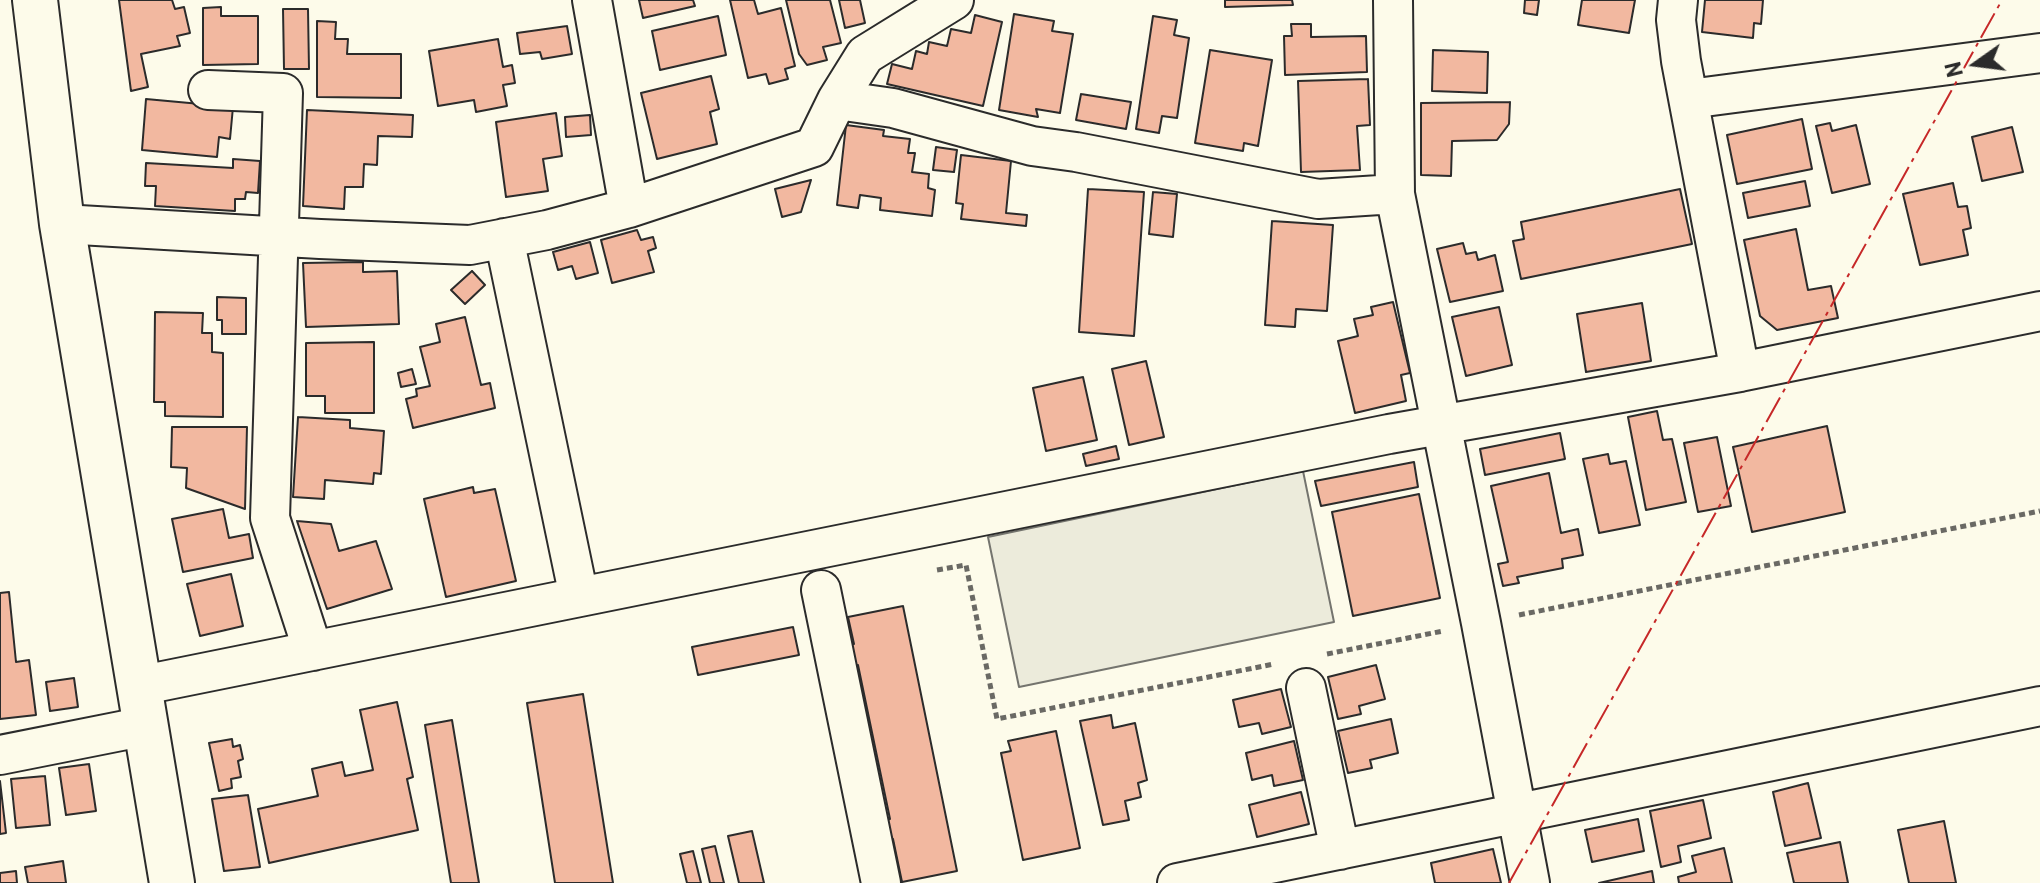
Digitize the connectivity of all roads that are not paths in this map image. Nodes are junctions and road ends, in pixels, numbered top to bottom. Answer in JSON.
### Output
{"nodes":[{"id":1,"x":35,"y":0,"type":"edge"},
{"id":2,"x":592,"y":0,"type":"edge"},
{"id":3,"x":954,"y":0,"type":"edge"},
{"id":4,"x":1393,"y":0,"type":"edge"},
{"id":5,"x":1678,"y":0,"type":"edge"},
{"id":6,"x":2040,"y":53,"type":"edge"},
{"id":7,"x":208,"y":90,"type":"dead end"},
{"id":8,"x":1689,"y":99,"type":"junction"},
{"id":9,"x":837,"y":100,"type":"junction"},
{"id":10,"x":1395,"y":194,"type":"junction"},
{"id":11,"x":629,"y":208,"type":"junction"},
{"id":12,"x":62,"y":224,"type":"junction"},
{"id":13,"x":277,"y":237,"type":"junction"},
{"id":14,"x":504,"y":238,"type":"junction"},
{"id":15,"x":2040,"y":311,"type":"edge"},
{"id":16,"x":1740,"y":372,"type":"junction"},
{"id":17,"x":1441,"y":424,"type":"junction"},
{"id":18,"x":821,"y":590,"type":"dead end"},
{"id":19,"x":579,"y":597,"type":"junction"},
{"id":20,"x":313,"y":651,"type":"junction"},
{"id":21,"x":1306,"y":688,"type":"dead end"},
{"id":22,"x":142,"y":706,"type":"junction"},
{"id":23,"x":2040,"y":706,"type":"edge"},
{"id":24,"x":0,"y":755,"type":"edge"},
{"id":25,"x":1516,"y":815,"type":"junction"},
{"id":26,"x":1340,"y":850,"type":"junction"},
{"id":27,"x":172,"y":883,"type":"edge"},
{"id":28,"x":881,"y":883,"type":"edge"},
{"id":29,"x":1177,"y":883,"type":"edge"},
{"id":30,"x":1530,"y":883,"type":"edge"}],
"edges":[{"from":1,"to":12,"type":"street"},
{"from":2,"to":11,"type":"street"},
{"from":3,"to":9,"type":"street"},
{"from":4,"to":10,"type":"street"},
{"from":5,"to":8,"type":"street"},
{"from":6,"to":8,"type":"street"},
{"from":7,"to":13,"type":"street"},
{"from":8,"to":16,"type":"street"},
{"from":9,"to":10,"type":"street"},
{"from":9,"to":11,"type":"street"},
{"from":10,"to":17,"type":"street"},
{"from":11,"to":14,"type":"street"},
{"from":12,"to":13,"type":"street"},
{"from":12,"to":22,"type":"street"},
{"from":13,"to":14,"type":"street"},
{"from":13,"to":20,"type":"street"},
{"from":14,"to":19,"type":"street"},
{"from":15,"to":16,"type":"street"},
{"from":16,"to":17,"type":"street"},
{"from":17,"to":19,"type":"street"},
{"from":17,"to":25,"type":"street"},
{"from":18,"to":28,"type":"street"},
{"from":19,"to":20,"type":"street"},
{"from":20,"to":22,"type":"street"},
{"from":21,"to":26,"type":"street"},
{"from":22,"to":24,"type":"street"},
{"from":22,"to":27,"type":"street"},
{"from":23,"to":25,"type":"street"},
{"from":25,"to":26,"type":"street"},
{"from":25,"to":30,"type":"street"},
{"from":26,"to":29,"type":"street"}]}
